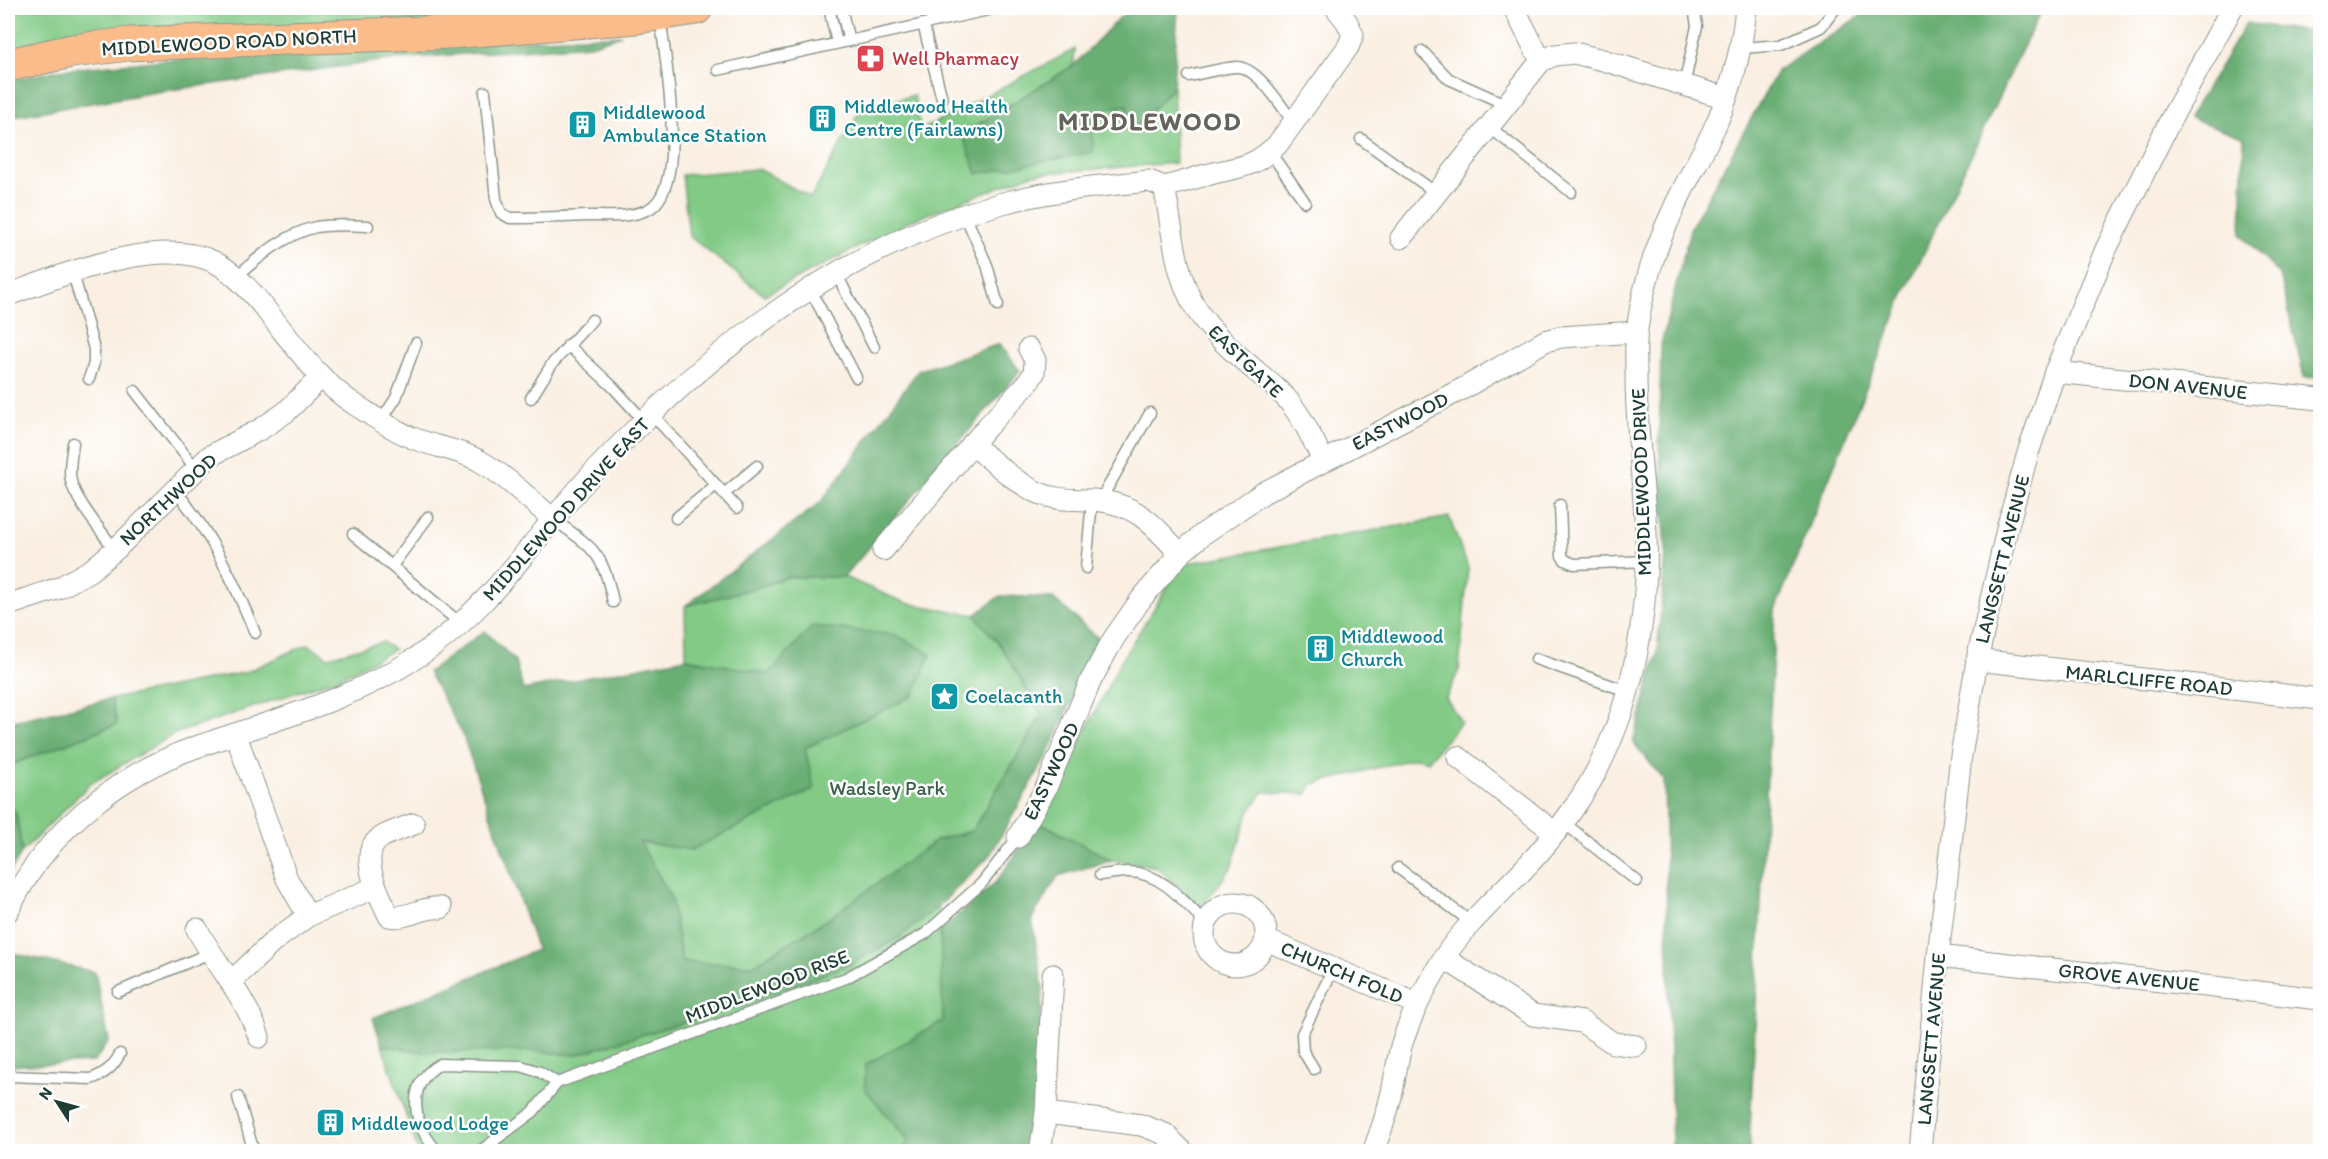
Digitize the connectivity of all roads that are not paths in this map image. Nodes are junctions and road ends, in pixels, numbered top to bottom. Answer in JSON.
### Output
{"nodes":[{"id":1,"x":696,"y":8,"type":"edge"},
{"id":2,"x":829,"y":8,"type":"edge"},
{"id":3,"x":842,"y":8,"type":"edge"},
{"id":4,"x":997,"y":8,"type":"edge"},
{"id":5,"x":1336,"y":8,"type":"edge"},
{"id":6,"x":1514,"y":8,"type":"edge"},
{"id":7,"x":1694,"y":8,"type":"edge"},
{"id":8,"x":1746,"y":8,"type":"edge"},
{"id":9,"x":1836,"y":8,"type":"edge"},
{"id":10,"x":2232,"y":8,"type":"edge"},
{"id":11,"x":660,"y":14,"type":"junction"},
{"id":12,"x":923,"y":24,"type":"junction"},
{"id":13,"x":849,"y":41,"type":"junction"},
{"id":14,"x":837,"y":44,"type":"junction"},
{"id":15,"x":1742,"y":48,"type":"junction"},
{"id":16,"x":1422,"y":51,"type":"dead end"},
{"id":17,"x":1541,"y":61,"type":"junction"},
{"id":18,"x":8,"y":64,"type":"edge"},
{"id":19,"x":718,"y":70,"type":"dead end"},
{"id":20,"x":1189,"y":76,"type":"dead end"},
{"id":21,"x":1684,"y":86,"type":"junction"},
{"id":22,"x":485,"y":92,"type":"dead end"},
{"id":23,"x":1726,"y":98,"type":"junction"},
{"id":24,"x":942,"y":99,"type":"dead end"},
{"id":25,"x":1505,"y":104,"type":"junction"},
{"id":26,"x":1293,"y":122,"type":"junction"},
{"id":27,"x":1488,"y":126,"type":"junction"},
{"id":28,"x":1361,"y":140,"type":"dead end"},
{"id":29,"x":1269,"y":152,"type":"junction"},
{"id":30,"x":1164,"y":188,"type":"junction"},
{"id":31,"x":1435,"y":192,"type":"junction"},
{"id":32,"x":1571,"y":192,"type":"dead end"},
{"id":33,"x":1305,"y":202,"type":"dead end"},
{"id":34,"x":965,"y":214,"type":"junction"},
{"id":35,"x":368,"y":226,"type":"dead end"},
{"id":36,"x":1401,"y":238,"type":"dead end"},
{"id":37,"x":72,"y":273,"type":"junction"},
{"id":38,"x":836,"y":273,"type":"junction"},
{"id":39,"x":236,"y":278,"type":"junction"},
{"id":40,"x":810,"y":289,"type":"junction"},
{"id":41,"x":8,"y":295,"type":"edge"},
{"id":42,"x":998,"y":305,"type":"dead end"},
{"id":43,"x":592,"y":320,"type":"dead end"},
{"id":44,"x":1636,"y":332,"type":"junction"},
{"id":45,"x":417,"y":343,"type":"dead end"},
{"id":46,"x":568,"y":345,"type":"junction"},
{"id":47,"x":874,"y":347,"type":"dead end"},
{"id":48,"x":1029,"y":350,"type":"dead end"},
{"id":49,"x":2055,"y":372,"type":"junction"},
{"id":50,"x":856,"y":377,"type":"dead end"},
{"id":51,"x":320,"y":378,"type":"junction"},
{"id":52,"x":89,"y":379,"type":"dead end"},
{"id":53,"x":135,"y":391,"type":"dead end"},
{"id":54,"x":531,"y":398,"type":"dead end"},
{"id":55,"x":2320,"y":399,"type":"edge"},
{"id":56,"x":1150,"y":413,"type":"dead end"},
{"id":57,"x":648,"y":417,"type":"junction"},
{"id":58,"x":381,"y":421,"type":"junction"},
{"id":59,"x":74,"y":443,"type":"dead end"},
{"id":60,"x":972,"y":444,"type":"junction"},
{"id":61,"x":1323,"y":460,"type":"junction"},
{"id":62,"x":757,"y":466,"type":"dead end"},
{"id":63,"x":196,"y":469,"type":"junction"},
{"id":64,"x":175,"y":490,"type":"junction"},
{"id":65,"x":720,"y":490,"type":"junction"},
{"id":66,"x":1096,"y":500,"type":"junction"},
{"id":67,"x":1560,"y":505,"type":"dead end"},
{"id":68,"x":737,"y":508,"type":"dead end"},
{"id":69,"x":428,"y":516,"type":"dead end"},
{"id":70,"x":676,"y":518,"type":"dead end"},
{"id":71,"x":553,"y":519,"type":"junction"},
{"id":72,"x":353,"y":534,"type":"dead end"},
{"id":73,"x":115,"y":550,"type":"junction"},
{"id":74,"x":883,"y":550,"type":"dead end"},
{"id":75,"x":1180,"y":554,"type":"junction"},
{"id":76,"x":1647,"y":561,"type":"junction"},
{"id":77,"x":392,"y":566,"type":"junction"},
{"id":78,"x":1086,"y":568,"type":"dead end"},
{"id":79,"x":613,"y":602,"type":"dead end"},
{"id":80,"x":8,"y":605,"type":"edge"},
{"id":81,"x":460,"y":623,"type":"junction"},
{"id":82,"x":255,"y":633,"type":"dead end"},
{"id":83,"x":1536,"y":659,"type":"dead end"},
{"id":84,"x":1977,"y":660,"type":"junction"},
{"id":85,"x":1628,"y":691,"type":"junction"},
{"id":86,"x":2320,"y":699,"type":"edge"},
{"id":87,"x":236,"y":735,"type":"junction"},
{"id":88,"x":1458,"y":757,"type":"dead end"},
{"id":89,"x":414,"y":824,"type":"dead end"},
{"id":90,"x":1559,"y":827,"type":"junction"},
{"id":91,"x":1018,"y":837,"type":"joint"},
{"id":92,"x":1398,"y":868,"type":"dead end"},
{"id":93,"x":1100,"y":876,"type":"dead end"},
{"id":94,"x":1637,"y":881,"type":"dead end"},
{"id":95,"x":375,"y":887,"type":"junction"},
{"id":96,"x":441,"y":908,"type":"dead end"},
{"id":97,"x":8,"y":911,"type":"edge"},
{"id":98,"x":308,"y":916,"type":"junction"},
{"id":99,"x":1471,"y":922,"type":"junction"},
{"id":100,"x":1205,"y":923,"type":"junction"},
{"id":101,"x":197,"y":929,"type":"dead end"},
{"id":102,"x":1266,"y":940,"type":"junction"},
{"id":103,"x":210,"y":954,"type":"junction"},
{"id":104,"x":1938,"y":956,"type":"junction"},
{"id":105,"x":1444,"y":958,"type":"junction"},
{"id":106,"x":1333,"y":969,"type":"junction"},
{"id":107,"x":1053,"y":975,"type":"dead end"},
{"id":108,"x":231,"y":982,"type":"junction"},
{"id":109,"x":118,"y":992,"type":"dead end"},
{"id":110,"x":2320,"y":999,"type":"edge"},
{"id":111,"x":1417,"y":1004,"type":"junction"},
{"id":112,"x":259,"y":1037,"type":"dead end"},
{"id":113,"x":1636,"y":1046,"type":"dead end"},
{"id":114,"x":120,"y":1054,"type":"dead end"},
{"id":115,"x":1314,"y":1069,"type":"dead end"},
{"id":116,"x":8,"y":1076,"type":"edge"},
{"id":117,"x":557,"y":1083,"type":"junction"},
{"id":118,"x":238,"y":1097,"type":"dead end"},
{"id":119,"x":1046,"y":1113,"type":"junction"},
{"id":120,"x":254,"y":1152,"type":"edge"},
{"id":121,"x":438,"y":1152,"type":"edge"},
{"id":122,"x":479,"y":1152,"type":"edge"},
{"id":123,"x":1040,"y":1152,"type":"edge"},
{"id":124,"x":1183,"y":1152,"type":"edge"},
{"id":125,"x":1374,"y":1152,"type":"edge"},
{"id":126,"x":1920,"y":1152,"type":"edge"}],
"edges":[{"from":1,"to":11,"type":"main road","name":"MIDDLEWOOD ROAD NORTH"},
{"from":2,"to":14,"type":"lane"},
{"from":3,"to":13,"type":"lane"},
{"from":4,"to":12,"type":"lane"},
{"from":5,"to":26,"type":"street","name":"MIDDLEWOOD DRIVE EAST"},
{"from":6,"to":17,"type":"street"},
{"from":7,"to":21,"type":"lane"},
{"from":8,"to":15,"type":"street","name":"MIDDLEWOOD DRIVE"},
{"from":9,"to":15,"type":"lane"},
{"from":10,"to":49,"type":"street","name":"LANGSETT AVENUE"},
{"from":11,"to":18,"type":"main road","name":"MIDDLEWOOD ROAD NORTH"},
{"from":11,"to":22,"type":"lane"},
{"from":12,"to":13,"type":"lane"},
{"from":12,"to":24,"type":"lane"},
{"from":13,"to":14,"type":"lane"},
{"from":14,"to":19,"type":"lane"},
{"from":15,"to":23,"type":"street","name":"MIDDLEWOOD DRIVE"},
{"from":16,"to":25,"type":"lane"},
{"from":17,"to":21,"type":"street"},
{"from":17,"to":25,"type":"street"},
{"from":20,"to":26,"type":"lane"},
{"from":21,"to":23,"type":"street"},
{"from":23,"to":44,"type":"street","name":"MIDDLEWOOD DRIVE"},
{"from":25,"to":27,"type":"street"},
{"from":26,"to":29,"type":"street","name":"MIDDLEWOOD DRIVE EAST"},
{"from":27,"to":31,"type":"street"},
{"from":27,"to":32,"type":"lane"},
{"from":28,"to":31,"type":"lane"},
{"from":29,"to":30,"type":"street","name":"MIDDLEWOOD DRIVE EAST"},
{"from":29,"to":33,"type":"lane"},
{"from":30,"to":34,"type":"street","name":"MIDDLEWOOD DRIVE EAST"},
{"from":30,"to":61,"type":"street","name":"EASTGATE"},
{"from":31,"to":36,"type":"street"},
{"from":34,"to":38,"type":"street","name":"MIDDLEWOOD DRIVE EAST"},
{"from":34,"to":42,"type":"lane"},
{"from":35,"to":39,"type":"lane"},
{"from":37,"to":39,"type":"street"},
{"from":37,"to":41,"type":"street"},
{"from":37,"to":52,"type":"lane"},
{"from":38,"to":40,"type":"street","name":"MIDDLEWOOD DRIVE EAST"},
{"from":38,"to":47,"type":"lane"},
{"from":39,"to":51,"type":"street"},
{"from":40,"to":50,"type":"lane"},
{"from":40,"to":57,"type":"street","name":"MIDDLEWOOD DRIVE EAST"},
{"from":43,"to":46,"type":"lane"},
{"from":44,"to":61,"type":"street","name":"EASTWOOD"},
{"from":44,"to":76,"type":"street","name":"MIDDLEWOOD DRIVE"},
{"from":45,"to":58,"type":"lane"},
{"from":46,"to":54,"type":"lane"},
{"from":46,"to":57,"type":"lane"},
{"from":48,"to":60,"type":"street"},
{"from":49,"to":55,"type":"street","name":"DON AVENUE"},
{"from":49,"to":84,"type":"street","name":"LANGSETT AVENUE"},
{"from":51,"to":58,"type":"street"},
{"from":51,"to":63,"type":"street","name":"NORTHWOOD"},
{"from":53,"to":63,"type":"lane"},
{"from":56,"to":66,"type":"lane"},
{"from":57,"to":65,"type":"lane"},
{"from":57,"to":71,"type":"street","name":"MIDDLEWOOD DRIVE EAST"},
{"from":58,"to":71,"type":"street"},
{"from":59,"to":73,"type":"lane"},
{"from":60,"to":66,"type":"street"},
{"from":60,"to":74,"type":"street"},
{"from":61,"to":75,"type":"street","name":"EASTWOOD"},
{"from":62,"to":65,"type":"lane"},
{"from":63,"to":64,"type":"street","name":"NORTHWOOD"},
{"from":64,"to":73,"type":"street","name":"NORTHWOOD"},
{"from":64,"to":82,"type":"lane"},
{"from":65,"to":68,"type":"lane"},
{"from":65,"to":70,"type":"lane"},
{"from":66,"to":75,"type":"street"},
{"from":66,"to":78,"type":"lane"},
{"from":67,"to":76,"type":"lane"},
{"from":69,"to":77,"type":"lane"},
{"from":71,"to":79,"type":"lane"},
{"from":71,"to":81,"type":"street","name":"MIDDLEWOOD DRIVE EAST"},
{"from":72,"to":77,"type":"lane"},
{"from":73,"to":80,"type":"street","name":"NORTHWOOD"},
{"from":75,"to":91,"type":"street","name":"EASTWOOD"},
{"from":76,"to":85,"type":"street","name":"MIDDLEWOOD DRIVE"},
{"from":77,"to":81,"type":"lane"},
{"from":81,"to":87,"type":"street","name":"MIDDLEWOOD DRIVE EAST"},
{"from":83,"to":85,"type":"lane"},
{"from":84,"to":86,"type":"street","name":"MARLCLIFFE ROAD"},
{"from":84,"to":104,"type":"street","name":"LANGSETT AVENUE"},
{"from":85,"to":90,"type":"street","name":"MIDDLEWOOD DRIVE"},
{"from":87,"to":97,"type":"street","name":"MIDDLEWOOD DRIVE EAST"},
{"from":87,"to":98,"type":"street"},
{"from":88,"to":90,"type":"street"},
{"from":89,"to":95,"type":"street"},
{"from":90,"to":94,"type":"lane"},
{"from":90,"to":99,"type":"street","name":"MIDDLEWOOD DRIVE"},
{"from":91,"to":117,"type":"lane","name":"MIDDLEWOOD RISE"},
{"from":92,"to":99,"type":"lane"},
{"from":93,"to":100,"type":"lane"},
{"from":95,"to":96,"type":"street"},
{"from":95,"to":98,"type":"street"},
{"from":98,"to":108,"type":"street"},
{"from":99,"to":105,"type":"street","name":"MIDDLEWOOD DRIVE"},
{"from":100,"to":102,"type":"street","name":"CHURCH FOLD"},
{"from":100,"to":102,"type":"street","name":"CHURCH FOLD"},
{"from":101,"to":103,"type":"street"},
{"from":102,"to":106,"type":"street","name":"CHURCH FOLD"},
{"from":103,"to":108,"type":"street"},
{"from":103,"to":109,"type":"lane"},
{"from":104,"to":110,"type":"street","name":"GROVE AVENUE"},
{"from":104,"to":126,"type":"street","name":"LANGSETT AVENUE"},
{"from":105,"to":111,"type":"street","name":"MIDDLEWOOD DRIVE"},
{"from":105,"to":113,"type":"street"},
{"from":106,"to":111,"type":"street","name":"CHURCH FOLD"},
{"from":106,"to":115,"type":"lane"},
{"from":107,"to":119,"type":"street"},
{"from":108,"to":112,"type":"street"},
{"from":111,"to":125,"type":"street","name":"MIDDLEWOOD DRIVE"},
{"from":114,"to":116,"type":"lane"},
{"from":117,"to":121,"type":"lane"},
{"from":117,"to":122,"type":"lane"},
{"from":118,"to":120,"type":"lane"},
{"from":119,"to":123,"type":"street"},
{"from":119,"to":124,"type":"street"}]}
